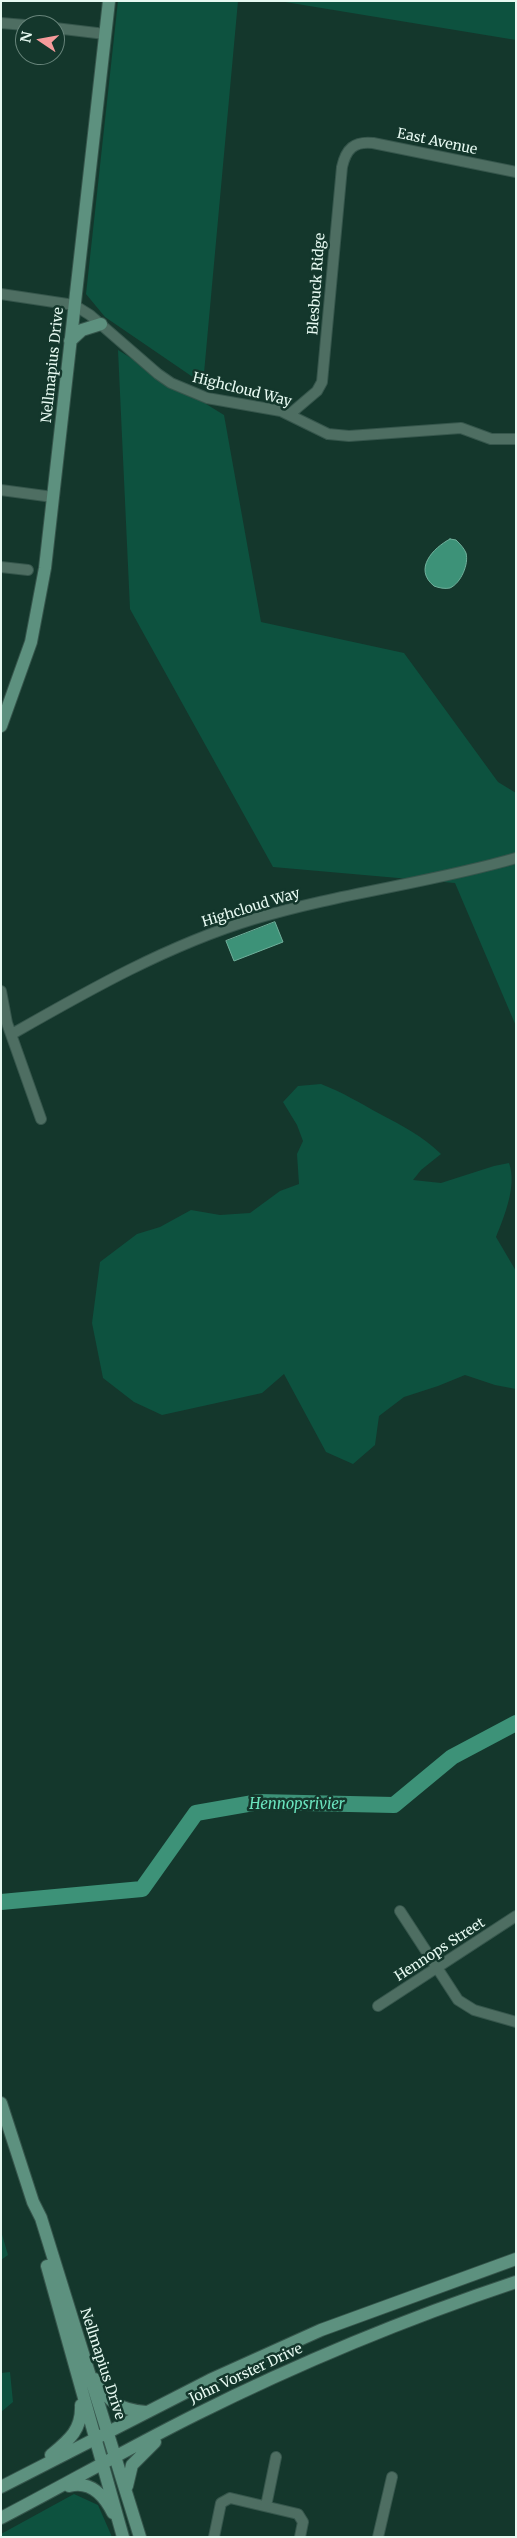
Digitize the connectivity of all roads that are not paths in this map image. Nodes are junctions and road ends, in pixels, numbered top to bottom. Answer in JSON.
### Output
{"nodes":[{"id":1,"x":109,"y":1,"type":"edge"},
{"id":2,"x":1,"y":22,"type":"edge"},
{"id":3,"x":15,"y":24,"type":"edge"},
{"id":4,"x":65,"y":29,"type":"edge"},
{"id":5,"x":105,"y":34,"type":"junction"},
{"id":6,"x":354,"y":144,"type":"joint"},
{"id":7,"x":516,"y":172,"type":"edge"},
{"id":8,"x":1,"y":294,"type":"edge"},
{"id":9,"x":74,"y":305,"type":"junction"},
{"id":10,"x":101,"y":324,"type":"junction"},
{"id":11,"x":70,"y":342,"type":"junction"},
{"id":12,"x":290,"y":414,"type":"junction"},
{"id":13,"x":516,"y":439,"type":"edge"},
{"id":14,"x":1,"y":490,"type":"edge"},
{"id":15,"x":53,"y":497,"type":"junction"},
{"id":16,"x":1,"y":567,"type":"edge"},
{"id":17,"x":28,"y":570,"type":"dead end"},
{"id":18,"x":1,"y":726,"type":"edge"},
{"id":19,"x":516,"y":858,"type":"edge"},
{"id":20,"x":1,"y":991,"type":"edge"},
{"id":21,"x":12,"y":1034,"type":"junction"},
{"id":22,"x":41,"y":1119,"type":"dead end"},
{"id":23,"x":400,"y":1911,"type":"dead end"},
{"id":24,"x":516,"y":1916,"type":"edge"},
{"id":25,"x":437,"y":1968,"type":"junction"},
{"id":26,"x":378,"y":2006,"type":"dead end"},
{"id":27,"x":516,"y":2022,"type":"edge"},
{"id":28,"x":1,"y":2103,"type":"edge"},
{"id":29,"x":516,"y":2259,"type":"edge"},
{"id":30,"x":516,"y":2282,"type":"edge"},
{"id":31,"x":79,"y":2361,"type":"junction"},
{"id":32,"x":146,"y":2412,"type":"junction"},
{"id":33,"x":168,"y":2430,"type":"junction"},
{"id":34,"x":108,"y":2432,"type":"junction"},
{"id":35,"x":95,"y":2438,"type":"junction"},
{"id":36,"x":276,"y":2457,"type":"dead end"},
{"id":37,"x":116,"y":2458,"type":"junction"},
{"id":38,"x":104,"y":2464,"type":"junction"},
{"id":39,"x":23,"y":2476,"type":"junction"},
{"id":40,"x":392,"y":2476,"type":"dead end"},
{"id":41,"x":1,"y":2487,"type":"edge"},
{"id":42,"x":127,"y":2489,"type":"junction"},
{"id":43,"x":47,"y":2494,"type":"junction"},
{"id":44,"x":266,"y":2506,"type":"junction"},
{"id":45,"x":1,"y":2518,"type":"edge"},
{"id":46,"x":123,"y":2536,"type":"edge"},
{"id":47,"x":140,"y":2537,"type":"edge"},
{"id":48,"x":214,"y":2537,"type":"edge"},
{"id":49,"x":300,"y":2537,"type":"edge"},
{"id":50,"x":378,"y":2537,"type":"edge"}],
"edges":[{"from":1,"to":5,"type":"main road","name":"Nellmapius Drive"},
{"from":2,"to":3,"type":"street"},
{"from":4,"to":5,"type":"street"},
{"from":5,"to":9,"type":"main road","name":"Nellmapius Drive"},
{"from":6,"to":7,"type":"street","name":"East Avenue"},
{"from":6,"to":12,"type":"street","name":"Blesbuck Ridge"},
{"from":8,"to":9,"type":"street"},
{"from":9,"to":10,"type":"street","name":"Highcloud Way"},
{"from":9,"to":11,"type":"main road","name":"Nellmapius Drive"},
{"from":10,"to":11,"type":"main road"},
{"from":10,"to":12,"type":"street","name":"Highcloud Way"},
{"from":11,"to":15,"type":"main road","name":"Nellmapius Drive"},
{"from":12,"to":13,"type":"street","name":"Highcloud Way"},
{"from":14,"to":15,"type":"street"},
{"from":15,"to":18,"type":"main road","name":"Nellmapius Drive"},
{"from":16,"to":17,"type":"street"},
{"from":19,"to":21,"type":"street","name":"Highcloud Way"},
{"from":20,"to":21,"type":"street"},
{"from":21,"to":22,"type":"street"},
{"from":23,"to":25,"type":"street"},
{"from":24,"to":25,"type":"street","name":"Hennops Street"},
{"from":25,"to":26,"type":"street","name":"Hennops Street"},
{"from":25,"to":27,"type":"street"},
{"from":28,"to":31,"type":"main road","name":"Nellmapius Drive"},
{"from":29,"to":32,"type":"main road","name":"John Vorster Drive"},
{"from":30,"to":33,"type":"main road","name":"John Vorster Drive"},
{"from":31,"to":32,"type":"main road"},
{"from":31,"to":34,"type":"main road","name":"Nellmapius Drive"},
{"from":31,"to":35,"type":"main road","name":"Nellmapius Drive"},
{"from":31,"to":39,"type":"main road"},
{"from":32,"to":34,"type":"main road","name":"John Vorster Drive"},
{"from":33,"to":37,"type":"main road","name":"John Vorster Drive"},
{"from":33,"to":42,"type":"main road"},
{"from":34,"to":35,"type":"main road","name":"John Vorster Drive"},
{"from":34,"to":37,"type":"main road","name":"Nellmapius Drive"},
{"from":35,"to":38,"type":"main road","name":"Nellmapius Drive"},
{"from":35,"to":39,"type":"main road","name":"John Vorster Drive"},
{"from":36,"to":44,"type":"street"},
{"from":37,"to":38,"type":"main road","name":"John Vorster Drive"},
{"from":37,"to":42,"type":"main road","name":"Nellmapius Drive"},
{"from":38,"to":43,"type":"main road","name":"John Vorster Drive"},
{"from":38,"to":46,"type":"main road","name":"Nellmapius Drive"},
{"from":39,"to":41,"type":"main road","name":"John Vorster Drive"},
{"from":40,"to":50,"type":"street"},
{"from":42,"to":47,"type":"main road","name":"Nellmapius Drive"},
{"from":43,"to":45,"type":"main road","name":"John Vorster Drive"},
{"from":43,"to":46,"type":"main road"},
{"from":44,"to":48,"type":"street"},
{"from":44,"to":49,"type":"street"}]}
